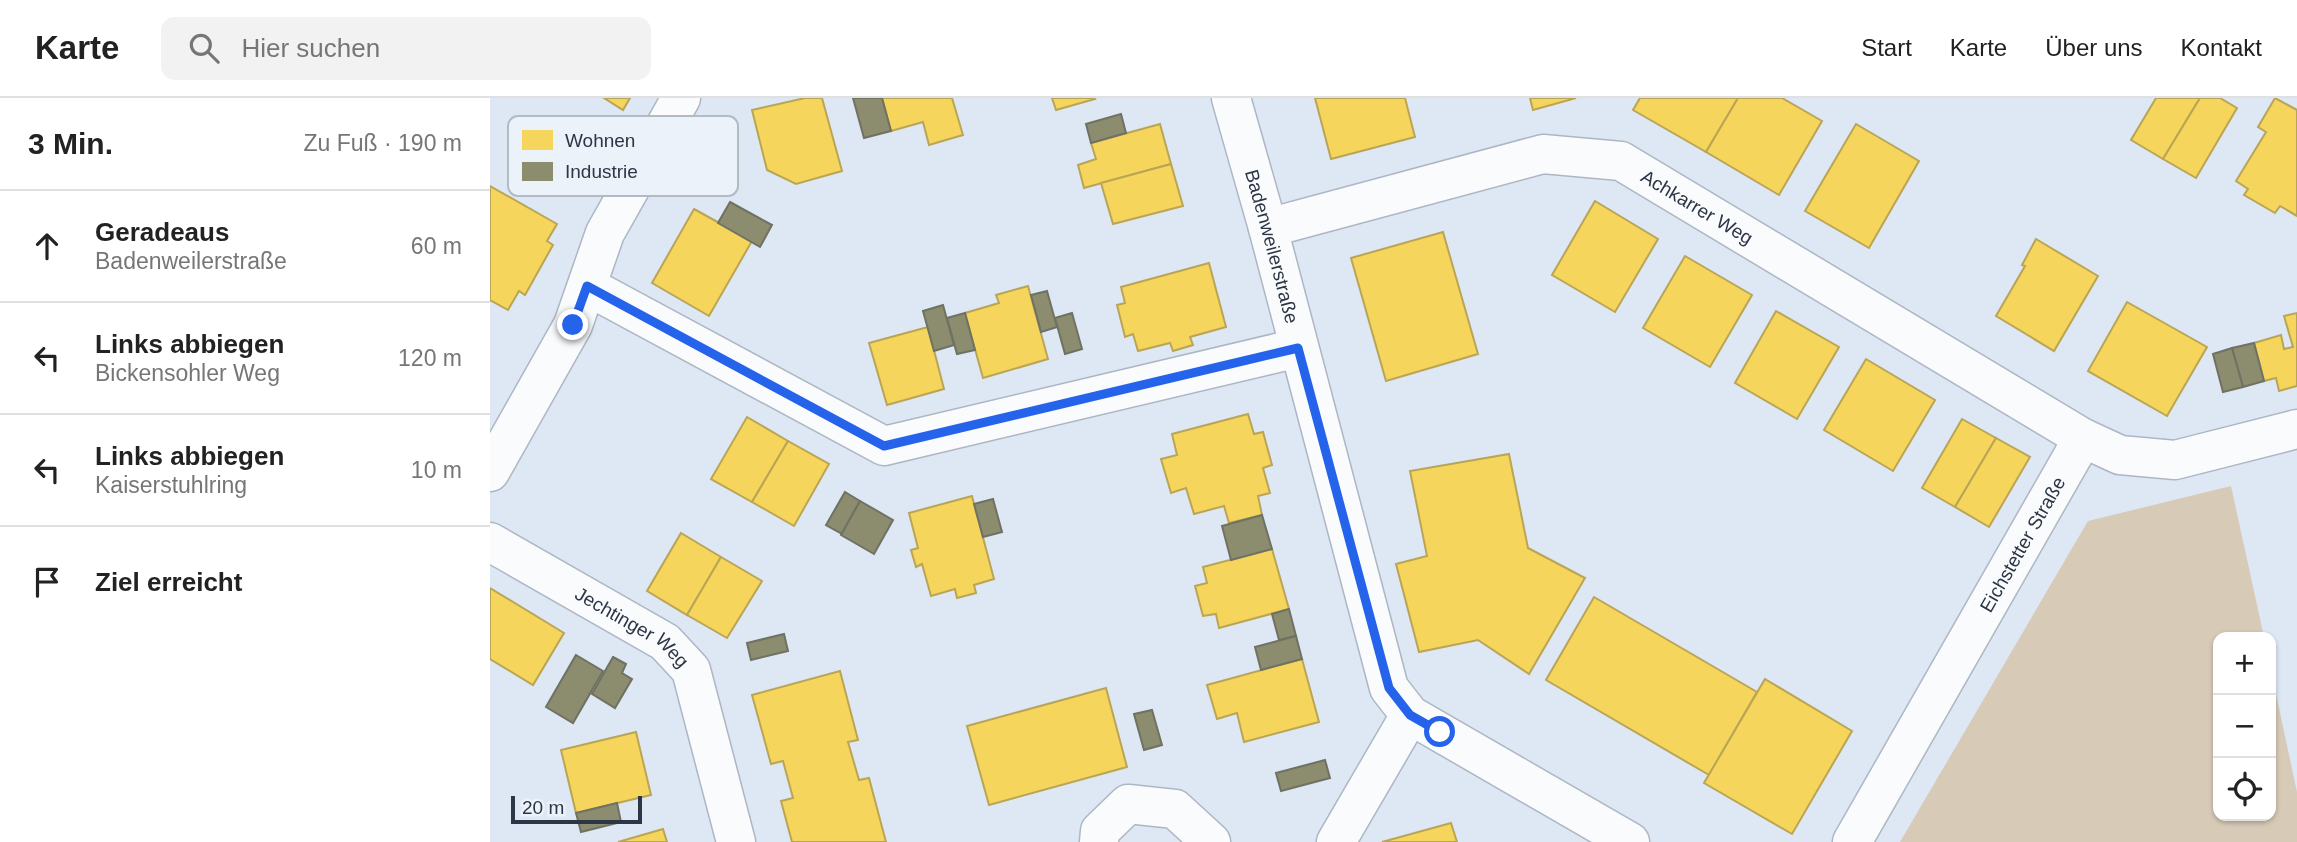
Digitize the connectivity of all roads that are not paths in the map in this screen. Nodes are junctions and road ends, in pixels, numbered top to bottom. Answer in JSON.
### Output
{"nodes":[{"id":1,"x":681,"y":98,"type":"edge"},
{"id":2,"x":1231,"y":98,"type":"edge"},
{"id":3,"x":671,"y":116,"type":"edge"},
{"id":4,"x":625,"y":196,"type":"edge"},
{"id":5,"x":1268,"y":228,"type":"junction"},
{"id":6,"x":587,"y":286,"type":"junction"},
{"id":7,"x":1298,"y":348,"type":"junction"},
{"id":8,"x":2297,"y":429,"type":"edge"},
{"id":9,"x":2084,"y":438,"type":"junction"},
{"id":10,"x":490,"y":472,"type":"edge"},
{"id":11,"x":490,"y":542,"type":"edge"},
{"id":12,"x":1410,"y":715,"type":"junction"},
{"id":13,"x":736,"y":842,"type":"edge"},
{"id":14,"x":1099,"y":842,"type":"edge"},
{"id":15,"x":1211,"y":842,"type":"edge"},
{"id":16,"x":1336,"y":842,"type":"edge"},
{"id":17,"x":1630,"y":842,"type":"edge"},
{"id":18,"x":1852,"y":842,"type":"edge"}],
"edges":[{"from":1,"to":3,"type":"street"},
{"from":2,"to":5,"type":"street","name":"Badenweilerstraße"},
{"from":4,"to":6,"type":"street"},
{"from":5,"to":7,"type":"street","name":"Badenweilerstraße"},
{"from":5,"to":9,"type":"street","name":"Achkarrer Weg"},
{"from":6,"to":7,"type":"street"},
{"from":6,"to":10,"type":"street"},
{"from":7,"to":12,"type":"street","name":"Badenweilerstraße"},
{"from":8,"to":9,"type":"street"},
{"from":9,"to":18,"type":"street","name":"Eichstetter Straße"},
{"from":11,"to":13,"type":"street","name":"Jechtinger Weg"},
{"from":12,"to":16,"type":"street"},
{"from":12,"to":17,"type":"street","name":"Badenweilerstraße"},
{"from":14,"to":15,"type":"street"}]}
